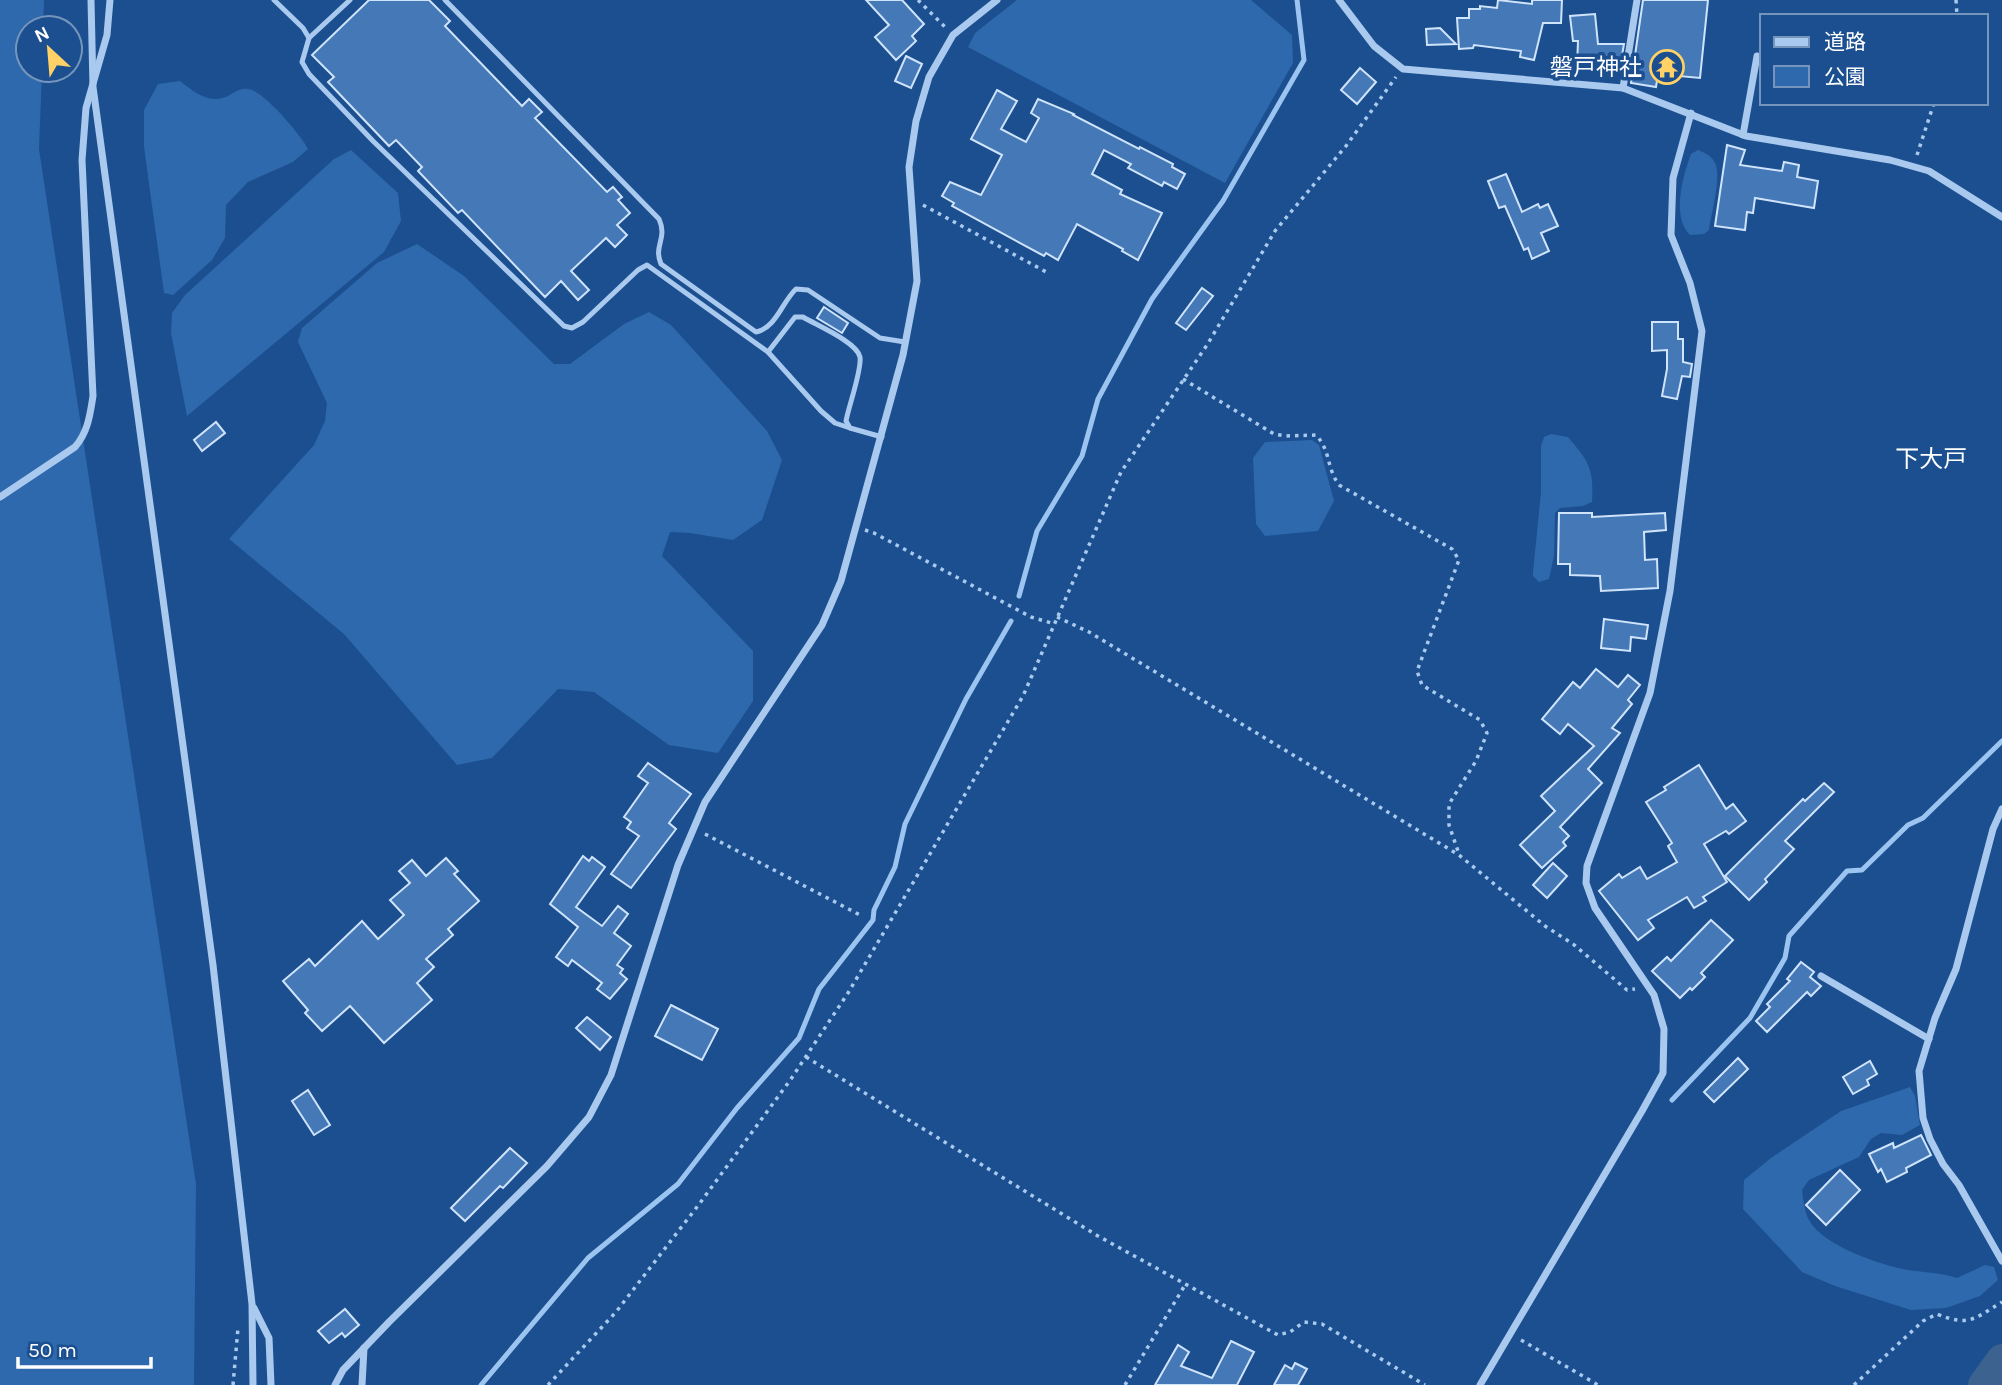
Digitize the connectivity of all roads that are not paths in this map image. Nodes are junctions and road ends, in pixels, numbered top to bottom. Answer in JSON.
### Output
{"nodes":[{"id":1,"x":91,"y":0,"type":"edge"},
{"id":2,"x":110,"y":0,"type":"edge"},
{"id":3,"x":274,"y":0,"type":"edge"},
{"id":4,"x":350,"y":0,"type":"edge"},
{"id":5,"x":444,"y":0,"type":"edge"},
{"id":6,"x":997,"y":0,"type":"edge"},
{"id":7,"x":1339,"y":0,"type":"edge"},
{"id":8,"x":1637,"y":0,"type":"edge"},
{"id":9,"x":309,"y":38,"type":"junction"},
{"id":10,"x":1757,"y":56,"type":"dead end"},
{"id":11,"x":93,"y":87,"type":"junction"},
{"id":12,"x":1623,"y":88,"type":"junction"},
{"id":13,"x":1691,"y":113,"type":"junction"},
{"id":14,"x":1743,"y":135,"type":"junction"},
{"id":15,"x":2002,"y":217,"type":"edge"},
{"id":16,"x":905,"y":342,"type":"junction"},
{"id":17,"x":768,"y":352,"type":"junction"},
{"id":18,"x":850,"y":428,"type":"junction"},
{"id":19,"x":882,"y":437,"type":"junction"},
{"id":20,"x":0,"y":497,"type":"edge"},
{"id":21,"x":2002,"y":809,"type":"edge"},
{"id":22,"x":1821,"y":976,"type":"dead end"},
{"id":23,"x":1929,"y":1039,"type":"junction"},
{"id":24,"x":2002,"y":1261,"type":"edge"},
{"id":25,"x":252,"y":1304,"type":"junction"},
{"id":26,"x":365,"y":1348,"type":"junction"},
{"id":27,"x":253,"y":1385,"type":"edge"},
{"id":28,"x":271,"y":1385,"type":"edge"},
{"id":29,"x":335,"y":1385,"type":"edge"},
{"id":30,"x":362,"y":1385,"type":"edge"},
{"id":31,"x":1480,"y":1385,"type":"edge"}],
"edges":[{"from":1,"to":11,"type":"street"},
{"from":2,"to":11,"type":"street"},
{"from":3,"to":9,"type":"lane"},
{"from":4,"to":9,"type":"lane"},
{"from":5,"to":16,"type":"lane"},
{"from":6,"to":16,"type":"street"},
{"from":7,"to":12,"type":"street"},
{"from":8,"to":12,"type":"street"},
{"from":9,"to":17,"type":"lane"},
{"from":10,"to":14,"type":"street"},
{"from":11,"to":20,"type":"street"},
{"from":11,"to":25,"type":"street"},
{"from":12,"to":13,"type":"street"},
{"from":13,"to":14,"type":"street"},
{"from":13,"to":31,"type":"street"},
{"from":14,"to":15,"type":"street"},
{"from":16,"to":19,"type":"street"},
{"from":17,"to":18,"type":"lane"},
{"from":17,"to":18,"type":"lane"},
{"from":18,"to":19,"type":"lane"},
{"from":19,"to":26,"type":"street"},
{"from":21,"to":23,"type":"street"},
{"from":22,"to":23,"type":"street"},
{"from":23,"to":24,"type":"street"},
{"from":25,"to":27,"type":"street"},
{"from":25,"to":28,"type":"street"},
{"from":26,"to":29,"type":"street"},
{"from":26,"to":30,"type":"street"}]}
